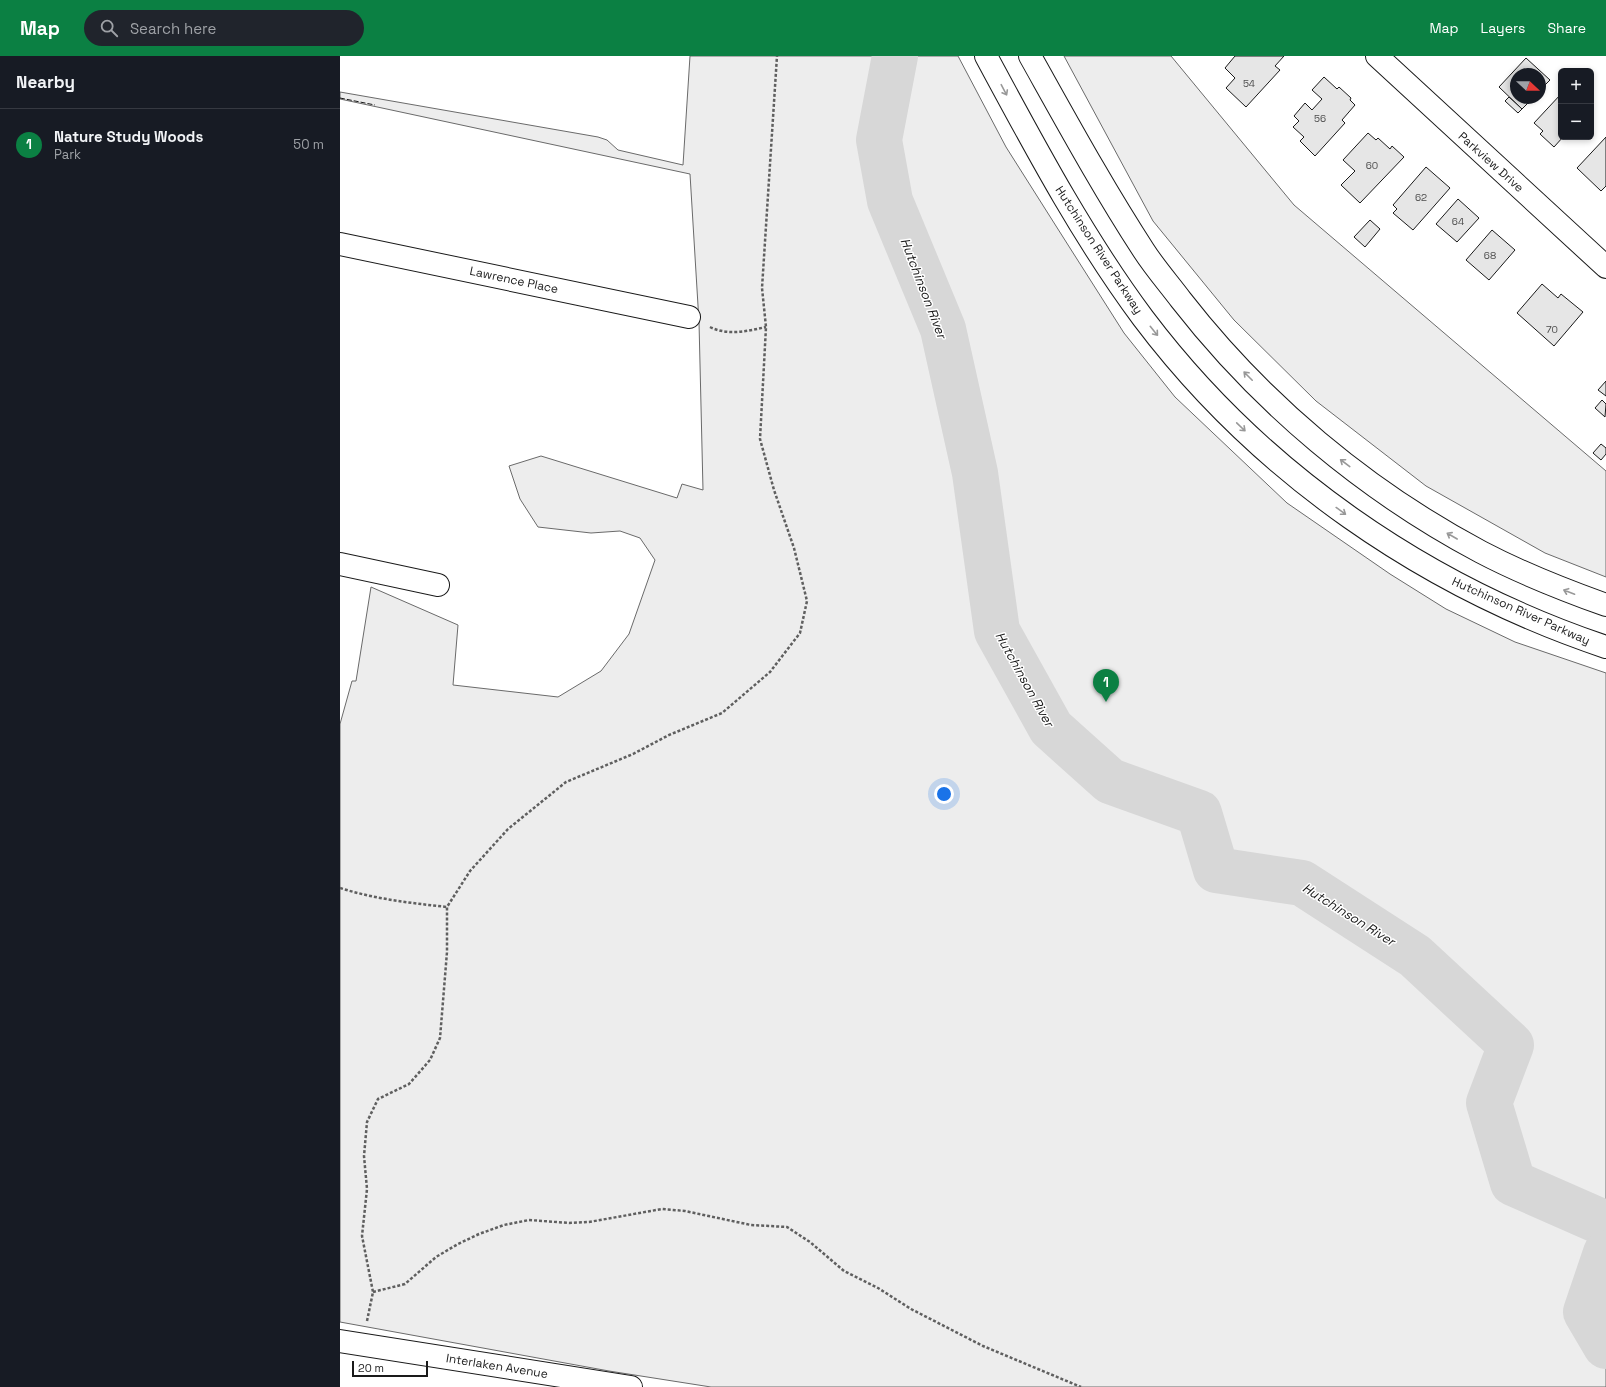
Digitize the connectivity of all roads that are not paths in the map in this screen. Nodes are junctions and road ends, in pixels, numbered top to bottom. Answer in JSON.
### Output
{"nodes":[{"id":1,"x":986,"y":56,"type":"edge"},
{"id":2,"x":1030,"y":56,"type":"edge"},
{"id":3,"x":1377,"y":56,"type":"edge"},
{"id":4,"x":340,"y":244,"type":"edge"},
{"id":5,"x":1606,"y":267,"type":"edge"},
{"id":6,"x":688,"y":317,"type":"road end"},
{"id":7,"x":340,"y":564,"type":"edge"},
{"id":8,"x":438,"y":585,"type":"dead end"},
{"id":9,"x":1606,"y":605,"type":"edge"},
{"id":10,"x":1606,"y":647,"type":"edge"},
{"id":11,"x":340,"y":1341,"type":"edge"},
{"id":12,"x":631,"y":1387,"type":"edge"}],
"edges":[{"from":1,"to":10,"type":"main road","name":"Hutchinson River Parkway","one_way":true},
{"from":9,"to":2,"type":"main road","one_way":true},
{"from":3,"to":5,"type":"main road","name":"Parkview Drive"},
{"from":4,"to":6,"type":"main road","name":"Lawrence Place"},
{"from":7,"to":8,"type":"main road"},
{"from":11,"to":12,"type":"main road","name":"Interlaken Avenue"}]}
